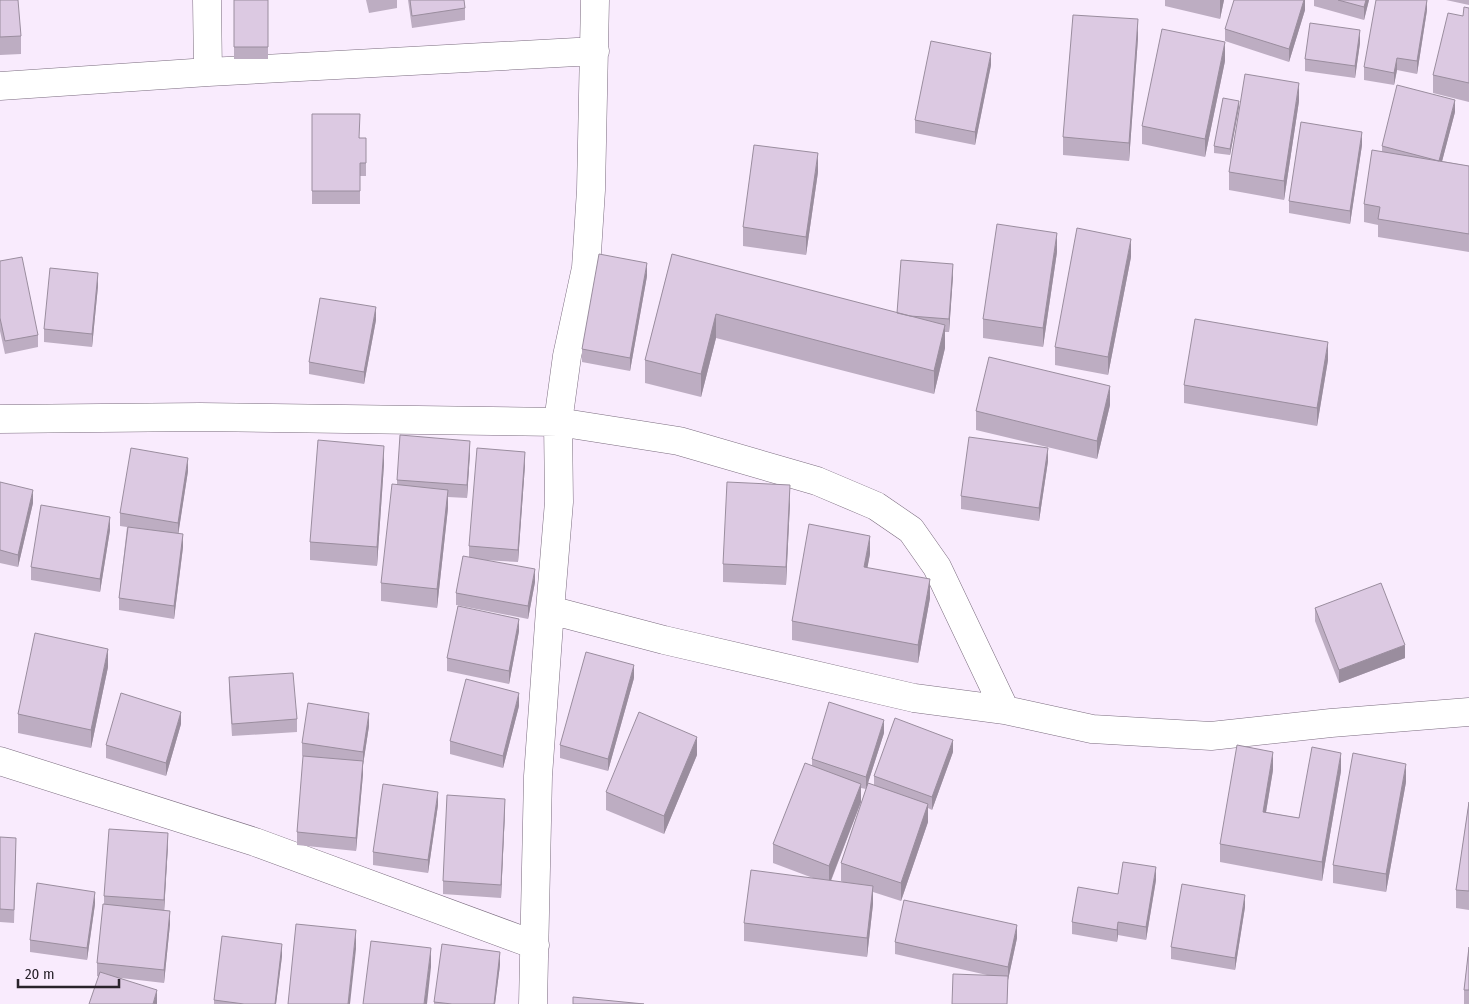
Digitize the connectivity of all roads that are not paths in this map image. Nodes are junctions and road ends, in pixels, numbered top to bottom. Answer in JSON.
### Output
{"nodes":[{"id":1,"x":207,"y":0,"type":"edge"},
{"id":2,"x":595,"y":0,"type":"edge"},
{"id":3,"x":594,"y":51,"type":"junction"},
{"id":4,"x":208,"y":72,"type":"junction"},
{"id":5,"x":0,"y":86,"type":"edge"},
{"id":6,"x":0,"y":419,"type":"edge"},
{"id":7,"x":558,"y":422,"type":"junction"},
{"id":8,"x":550,"y":610,"type":"junction"},
{"id":9,"x":1004,"y":710,"type":"junction"},
{"id":10,"x":1469,"y":712,"type":"edge"},
{"id":11,"x":0,"y":761,"type":"edge"},
{"id":12,"x":535,"y":945,"type":"junction"},
{"id":13,"x":533,"y":1004,"type":"edge"}],
"edges":[{"from":1,"to":4,"type":"street"},
{"from":2,"to":3,"type":"street"},
{"from":3,"to":4,"type":"street"},
{"from":3,"to":7,"type":"street"},
{"from":4,"to":5,"type":"street"},
{"from":6,"to":7,"type":"street"},
{"from":7,"to":8,"type":"street"},
{"from":7,"to":9,"type":"street"},
{"from":8,"to":9,"type":"street"},
{"from":8,"to":12,"type":"street"},
{"from":9,"to":10,"type":"street"},
{"from":11,"to":12,"type":"street"},
{"from":12,"to":13,"type":"street"}]}
